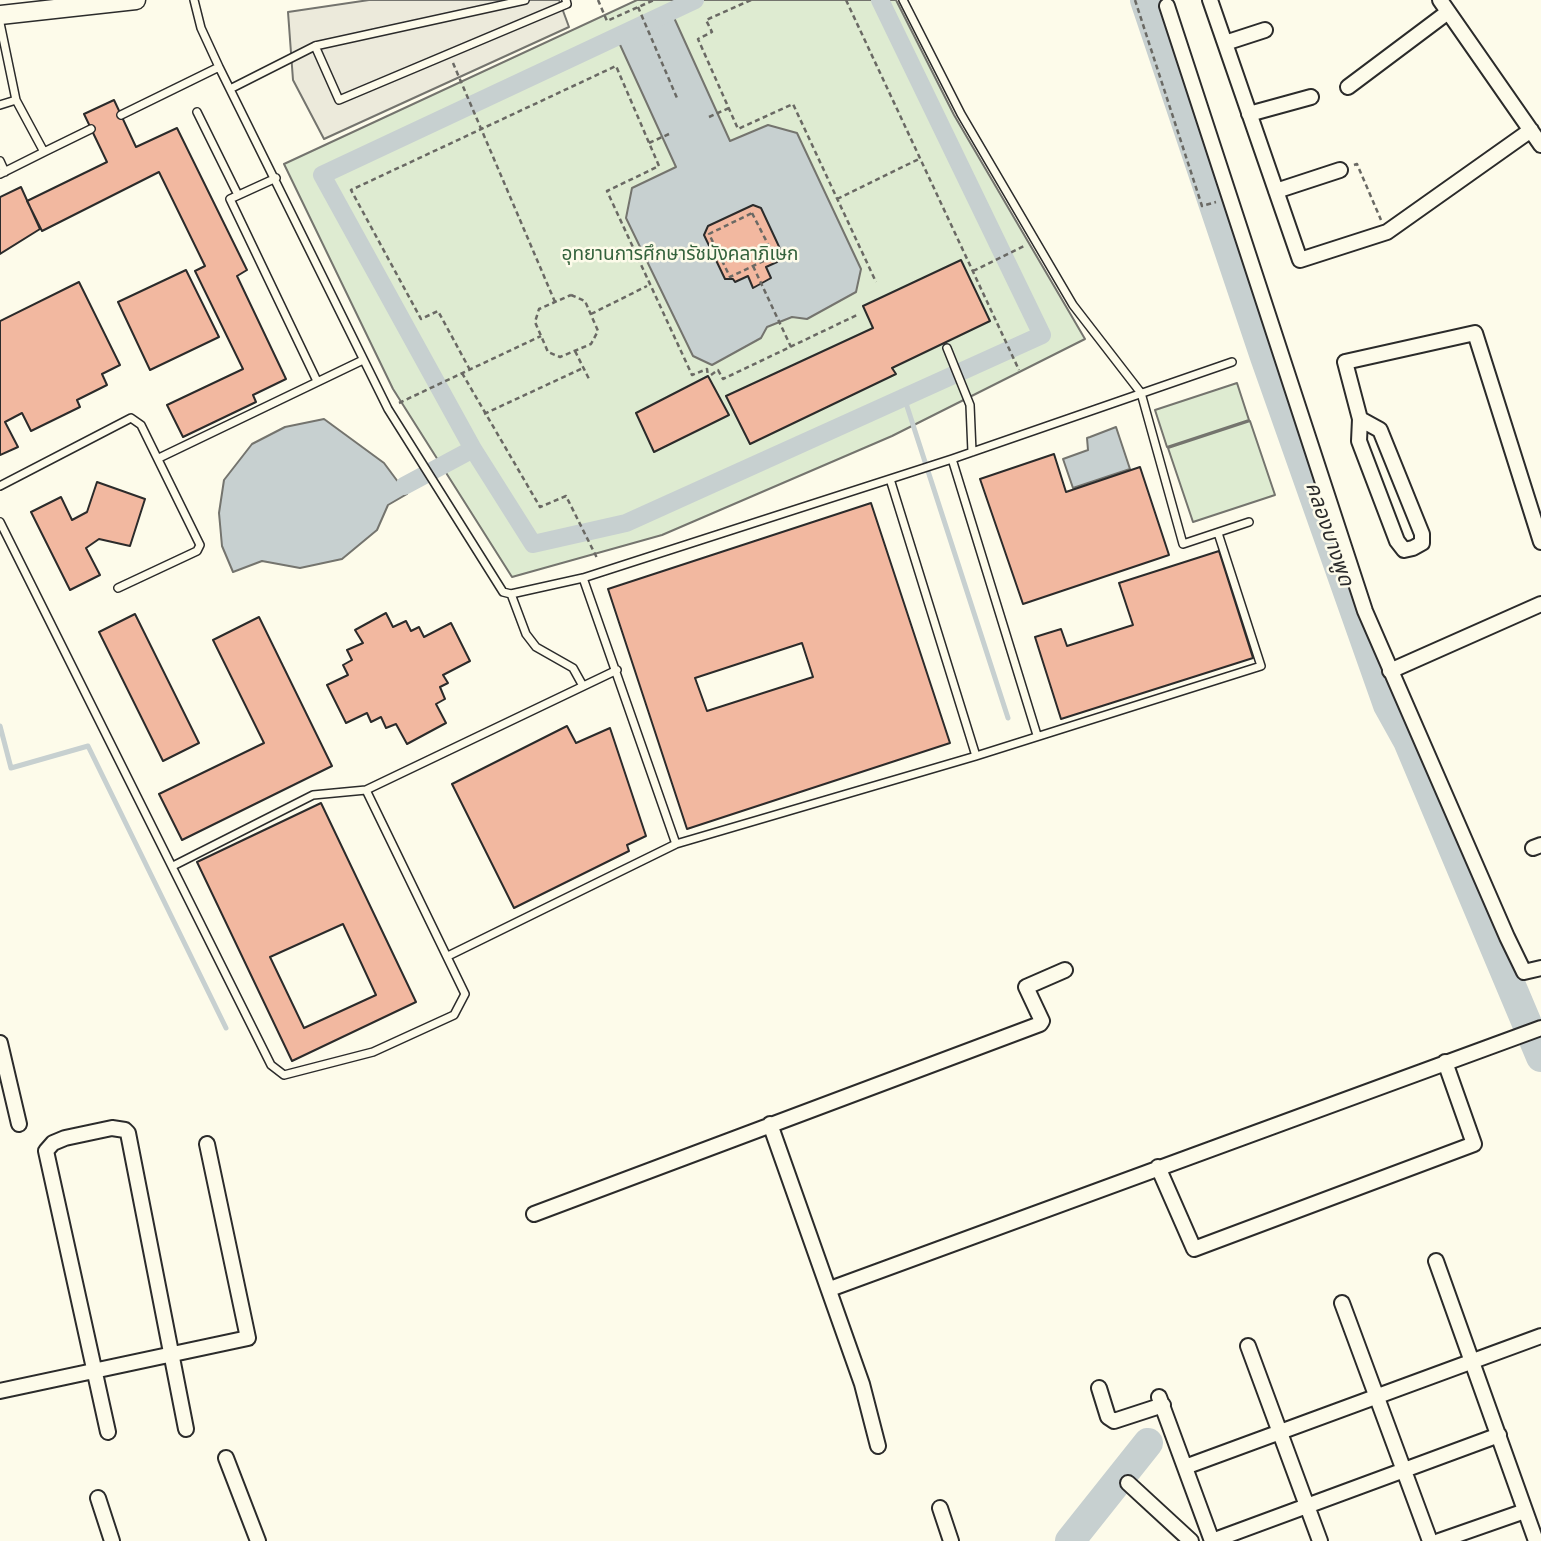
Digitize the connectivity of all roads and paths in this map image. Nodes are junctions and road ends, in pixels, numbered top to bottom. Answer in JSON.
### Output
{"nodes":[{"id":1,"x":136,"y":0,"type":"edge"},
{"id":2,"x":194,"y":0,"type":"edge"},
{"id":3,"x":526,"y":0,"type":"edge"},
{"id":4,"x":576,"y":0,"type":"edge"},
{"id":5,"x":598,"y":0,"type":"edge"},
{"id":6,"x":654,"y":0,"type":"edge"},
{"id":7,"x":751,"y":0,"type":"edge"},
{"id":8,"x":846,"y":0,"type":"edge"},
{"id":9,"x":903,"y":0,"type":"edge"},
{"id":10,"x":1135,"y":0,"type":"edge"},
{"id":11,"x":1210,"y":0,"type":"edge"},
{"id":12,"x":566,"y":2,"type":"edge"},
{"id":13,"x":1167,"y":6,"type":"dead end"},
{"id":14,"x":1444,"y":6,"type":"edge"},
{"id":15,"x":638,"y":7,"type":"junction"},
{"id":16,"x":0,"y":15,"type":"edge"},
{"id":17,"x":0,"y":23,"type":"edge"},
{"id":18,"x":1265,"y":30,"type":"dead end"},
{"id":19,"x":1225,"y":43,"type":"junction"},
{"id":20,"x":315,"y":46,"type":"junction"},
{"id":21,"x":449,"y":54,"type":"junction"},
{"id":22,"x":219,"y":67,"type":"junction"},
{"id":23,"x":1348,"y":87,"type":"dead end"},
{"id":24,"x":230,"y":89,"type":"junction"},
{"id":25,"x":1311,"y":97,"type":"dead end"},
{"id":26,"x":677,"y":98,"type":"dead end"},
{"id":27,"x":16,"y":100,"type":"junction"},
{"id":28,"x":0,"y":105,"type":"edge"},
{"id":29,"x":729,"y":108,"type":"junction"},
{"id":30,"x":197,"y":112,"type":"dead end"},
{"id":31,"x":1250,"y":114,"type":"junction"},
{"id":32,"x":121,"y":115,"type":"dead end"},
{"id":33,"x":709,"y":117,"type":"dead end"},
{"id":34,"x":482,"y":128,"type":"junction"},
{"id":35,"x":91,"y":129,"type":"dead end"},
{"id":36,"x":1531,"y":130,"type":"junction"},
{"id":37,"x":669,"y":134,"type":"dead end"},
{"id":38,"x":649,"y":143,"type":"junction"},
{"id":39,"x":1541,"y":145,"type":"edge"},
{"id":40,"x":44,"y":152,"type":"junction"},
{"id":41,"x":921,"y":158,"type":"junction"},
{"id":42,"x":0,"y":161,"type":"edge"},
{"id":43,"x":1340,"y":170,"type":"joint"},
{"id":44,"x":2,"y":173,"type":"edge"},
{"id":45,"x":276,"y":178,"type":"junction"},
{"id":46,"x":1276,"y":191,"type":"junction"},
{"id":47,"x":238,"y":195,"type":"junction"},
{"id":48,"x":837,"y":199,"type":"junction"},
{"id":49,"x":1202,"y":206,"type":"dead end"},
{"id":50,"x":1387,"y":232,"type":"junction"},
{"id":51,"x":1014,"y":251,"type":"dead end"},
{"id":52,"x":753,"y":266,"type":"junction"},
{"id":53,"x":973,"y":271,"type":"junction"},
{"id":54,"x":876,"y":282,"type":"dead end"},
{"id":55,"x":649,"y":285,"type":"junction"},
{"id":56,"x":555,"y":302,"type":"junction"},
{"id":57,"x":590,"y":314,"type":"junction"},
{"id":58,"x":857,"y":315,"type":"dead end"},
{"id":59,"x":541,"y":336,"type":"junction"},
{"id":60,"x":791,"y":347,"type":"junction"},
{"id":61,"x":947,"y":348,"type":"dead end"},
{"id":62,"x":575,"y":351,"type":"junction"},
{"id":63,"x":363,"y":360,"type":"junction"},
{"id":64,"x":1232,"y":362,"type":"dead end"},
{"id":65,"x":583,"y":368,"type":"junction"},
{"id":66,"x":470,"y":370,"type":"junction"},
{"id":67,"x":1019,"y":370,"type":"dead end"},
{"id":68,"x":462,"y":373,"type":"junction"},
{"id":69,"x":589,"y":379,"type":"dead end"},
{"id":70,"x":317,"y":381,"type":"junction"},
{"id":71,"x":1141,"y":393,"type":"junction"},
{"id":72,"x":388,"y":409,"type":"junction"},
{"id":73,"x":484,"y":414,"type":"junction"},
{"id":74,"x":1360,"y":419,"type":"junction"},
{"id":75,"x":972,"y":452,"type":"junction"},
{"id":76,"x":159,"y":458,"type":"junction"},
{"id":77,"x":952,"y":459,"type":"junction"},
{"id":78,"x":890,"y":479,"type":"junction"},
{"id":79,"x":0,"y":486,"type":"edge"},
{"id":80,"x":0,"y":522,"type":"edge"},
{"id":81,"x":1249,"y":522,"type":"dead end"},
{"id":82,"x":1218,"y":533,"type":"junction"},
{"id":83,"x":1541,"y":542,"type":"edge"},
{"id":84,"x":604,"y":571,"type":"junction"},
{"id":85,"x":583,"y":578,"type":"junction"},
{"id":86,"x":118,"y":588,"type":"dead end"},
{"id":87,"x":511,"y":594,"type":"junction"},
{"id":88,"x":1541,"y":604,"type":"edge"},
{"id":89,"x":617,"y":670,"type":"junction"},
{"id":90,"x":1390,"y":671,"type":"junction"},
{"id":91,"x":583,"y":686,"type":"junction"},
{"id":92,"x":1037,"y":735,"type":"junction"},
{"id":93,"x":976,"y":756,"type":"junction"},
{"id":94,"x":366,"y":790,"type":"junction"},
{"id":95,"x":676,"y":844,"type":"junction"},
{"id":96,"x":173,"y":866,"type":"junction"},
{"id":97,"x":448,"y":956,"type":"junction"},
{"id":98,"x":1541,"y":968,"type":"edge"},
{"id":99,"x":1065,"y":970,"type":"dead end"},
{"id":100,"x":1541,"y":1028,"type":"edge"},
{"id":101,"x":0,"y":1043,"type":"edge"},
{"id":102,"x":1445,"y":1062,"type":"junction"},
{"id":103,"x":19,"y":1124,"type":"dead end"},
{"id":104,"x":770,"y":1124,"type":"junction"},
{"id":105,"x":207,"y":1144,"type":"dead end"},
{"id":106,"x":1158,"y":1167,"type":"junction"},
{"id":107,"x":534,"y":1214,"type":"dead end"},
{"id":108,"x":1436,"y":1261,"type":"dead end"},
{"id":109,"x":831,"y":1289,"type":"junction"},
{"id":110,"x":1342,"y":1303,"type":"dead end"},
{"id":111,"x":1541,"y":1336,"type":"edge"},
{"id":112,"x":1248,"y":1346,"type":"dead end"},
{"id":113,"x":170,"y":1356,"type":"junction"},
{"id":114,"x":1472,"y":1362,"type":"junction"},
{"id":115,"x":95,"y":1372,"type":"junction"},
{"id":116,"x":1099,"y":1388,"type":"dead end"},
{"id":117,"x":0,"y":1391,"type":"edge"},
{"id":118,"x":1377,"y":1397,"type":"junction"},
{"id":119,"x":186,"y":1429,"type":"dead end"},
{"id":120,"x":108,"y":1432,"type":"dead end"},
{"id":121,"x":1280,"y":1432,"type":"junction"},
{"id":122,"x":1499,"y":1435,"type":"junction"},
{"id":123,"x":877,"y":1446,"type":"dead end"},
{"id":124,"x":226,"y":1458,"type":"dead end"},
{"id":125,"x":1185,"y":1467,"type":"junction"},
{"id":126,"x":1404,"y":1470,"type":"junction"},
{"id":127,"x":1128,"y":1483,"type":"dead end"},
{"id":128,"x":98,"y":1498,"type":"dead end"},
{"id":129,"x":1307,"y":1506,"type":"junction"},
{"id":130,"x":940,"y":1508,"type":"dead end"},
{"id":131,"x":1525,"y":1511,"type":"junction"},
{"id":132,"x":112,"y":1541,"type":"edge"},
{"id":133,"x":258,"y":1541,"type":"edge"},
{"id":134,"x":951,"y":1541,"type":"edge"},
{"id":135,"x":1191,"y":1541,"type":"edge"},
{"id":136,"x":1212,"y":1541,"type":"edge"},
{"id":137,"x":1320,"y":1541,"type":"edge"},
{"id":138,"x":1430,"y":1541,"type":"edge"},
{"id":139,"x":1439,"y":1541,"type":"edge"},
{"id":140,"x":1536,"y":1541,"type":"edge"}],
"edges":[{"from":1,"to":16,"type":"street"},
{"from":2,"to":22,"type":"lane"},
{"from":3,"to":20,"type":"lane"},
{"from":4,"to":12,"type":"lane"},
{"from":5,"to":15,"type":"path"},
{"from":6,"to":15,"type":"path"},
{"from":7,"to":29,"type":"path"},
{"from":8,"to":41,"type":"path"},
{"from":9,"to":71,"type":"lane"},
{"from":10,"to":49,"type":"path"},
{"from":11,"to":19,"type":"street"},
{"from":12,"to":21,"type":"lane"},
{"from":13,"to":90,"type":"street"},
{"from":14,"to":23,"type":"street"},
{"from":14,"to":36,"type":"street"},
{"from":15,"to":26,"type":"path"},
{"from":17,"to":27,"type":"lane"},
{"from":18,"to":19,"type":"street"},
{"from":19,"to":31,"type":"street"},
{"from":20,"to":21,"type":"lane"},
{"from":20,"to":24,"type":"lane"},
{"from":21,"to":34,"type":"path"},
{"from":22,"to":24,"type":"lane"},
{"from":22,"to":32,"type":"lane"},
{"from":24,"to":45,"type":"lane"},
{"from":25,"to":31,"type":"street"},
{"from":27,"to":28,"type":"lane"},
{"from":27,"to":40,"type":"lane"},
{"from":29,"to":33,"type":"path"},
{"from":29,"to":48,"type":"path"},
{"from":30,"to":47,"type":"lane"},
{"from":31,"to":46,"type":"street"},
{"from":34,"to":38,"type":"path"},
{"from":34,"to":56,"type":"path"},
{"from":34,"to":66,"type":"path"},
{"from":35,"to":40,"type":"lane"},
{"from":36,"to":39,"type":"street"},
{"from":36,"to":50,"type":"street"},
{"from":37,"to":38,"type":"path"},
{"from":38,"to":55,"type":"path"},
{"from":40,"to":44,"type":"lane"},
{"from":41,"to":48,"type":"path"},
{"from":41,"to":53,"type":"path"},
{"from":42,"to":44,"type":"lane"},
{"from":43,"to":46,"type":"street"},
{"from":43,"to":50,"type":"path"},
{"from":45,"to":47,"type":"lane"},
{"from":45,"to":63,"type":"lane"},
{"from":46,"to":50,"type":"street"},
{"from":47,"to":70,"type":"lane"},
{"from":48,"to":54,"type":"path"},
{"from":51,"to":53,"type":"path"},
{"from":52,"to":52,"type":"path"},
{"from":52,"to":60,"type":"path"},
{"from":53,"to":67,"type":"path"},
{"from":55,"to":57,"type":"path"},
{"from":55,"to":60,"type":"path"},
{"from":56,"to":57,"type":"path"},
{"from":56,"to":59,"type":"path"},
{"from":57,"to":62,"type":"path"},
{"from":58,"to":60,"type":"path"},
{"from":59,"to":62,"type":"path"},
{"from":59,"to":66,"type":"path"},
{"from":61,"to":75,"type":"lane"},
{"from":62,"to":65,"type":"path"},
{"from":63,"to":70,"type":"lane"},
{"from":63,"to":72,"type":"lane"},
{"from":64,"to":71,"type":"lane"},
{"from":65,"to":69,"type":"path"},
{"from":65,"to":73,"type":"path"},
{"from":66,"to":68,"type":"path"},
{"from":68,"to":72,"type":"path"},
{"from":68,"to":73,"type":"path"},
{"from":70,"to":76,"type":"lane"},
{"from":71,"to":75,"type":"lane"},
{"from":71,"to":82,"type":"lane"},
{"from":72,"to":87,"type":"lane"},
{"from":73,"to":84,"type":"path"},
{"from":74,"to":74,"type":"street"},
{"from":74,"to":83,"type":"street"},
{"from":75,"to":77,"type":"lane"},
{"from":76,"to":79,"type":"lane"},
{"from":76,"to":86,"type":"lane"},
{"from":77,"to":78,"type":"lane"},
{"from":77,"to":92,"type":"lane"},
{"from":78,"to":84,"type":"lane"},
{"from":78,"to":93,"type":"lane"},
{"from":80,"to":96,"type":"lane"},
{"from":81,"to":82,"type":"lane"},
{"from":82,"to":92,"type":"lane"},
{"from":84,"to":85,"type":"lane"},
{"from":85,"to":87,"type":"lane"},
{"from":85,"to":89,"type":"lane"},
{"from":87,"to":91,"type":"lane"},
{"from":88,"to":90,"type":"street"},
{"from":89,"to":91,"type":"lane"},
{"from":89,"to":95,"type":"lane"},
{"from":90,"to":98,"type":"street"},
{"from":91,"to":94,"type":"lane"},
{"from":92,"to":93,"type":"lane"},
{"from":93,"to":95,"type":"lane"},
{"from":94,"to":96,"type":"lane"},
{"from":94,"to":97,"type":"lane"},
{"from":95,"to":97,"type":"lane"},
{"from":96,"to":97,"type":"lane"},
{"from":99,"to":104,"type":"street"},
{"from":100,"to":102,"type":"street"},
{"from":101,"to":103,"type":"street"},
{"from":102,"to":106,"type":"street"},
{"from":102,"to":106,"type":"street"},
{"from":104,"to":107,"type":"street"},
{"from":104,"to":109,"type":"street"},
{"from":105,"to":113,"type":"street"},
{"from":106,"to":109,"type":"street"},
{"from":108,"to":114,"type":"street"},
{"from":109,"to":123,"type":"street"},
{"from":110,"to":118,"type":"street"},
{"from":111,"to":114,"type":"street"},
{"from":112,"to":121,"type":"street"},
{"from":113,"to":115,"type":"street"},
{"from":113,"to":115,"type":"street"},
{"from":113,"to":119,"type":"street"},
{"from":114,"to":118,"type":"street"},
{"from":114,"to":122,"type":"street"},
{"from":115,"to":117,"type":"street"},
{"from":115,"to":120,"type":"street"},
{"from":116,"to":125,"type":"street"},
{"from":118,"to":121,"type":"street"},
{"from":118,"to":126,"type":"street"},
{"from":121,"to":125,"type":"street"},
{"from":121,"to":129,"type":"street"},
{"from":122,"to":126,"type":"street"},
{"from":122,"to":131,"type":"street"},
{"from":124,"to":133,"type":"street"},
{"from":125,"to":136,"type":"street"},
{"from":126,"to":129,"type":"street"},
{"from":126,"to":138,"type":"street"},
{"from":127,"to":135,"type":"street"},
{"from":128,"to":132,"type":"street"},
{"from":129,"to":136,"type":"street"},
{"from":129,"to":137,"type":"street"},
{"from":130,"to":134,"type":"street"},
{"from":131,"to":139,"type":"street"},
{"from":131,"to":140,"type":"street"}]}
